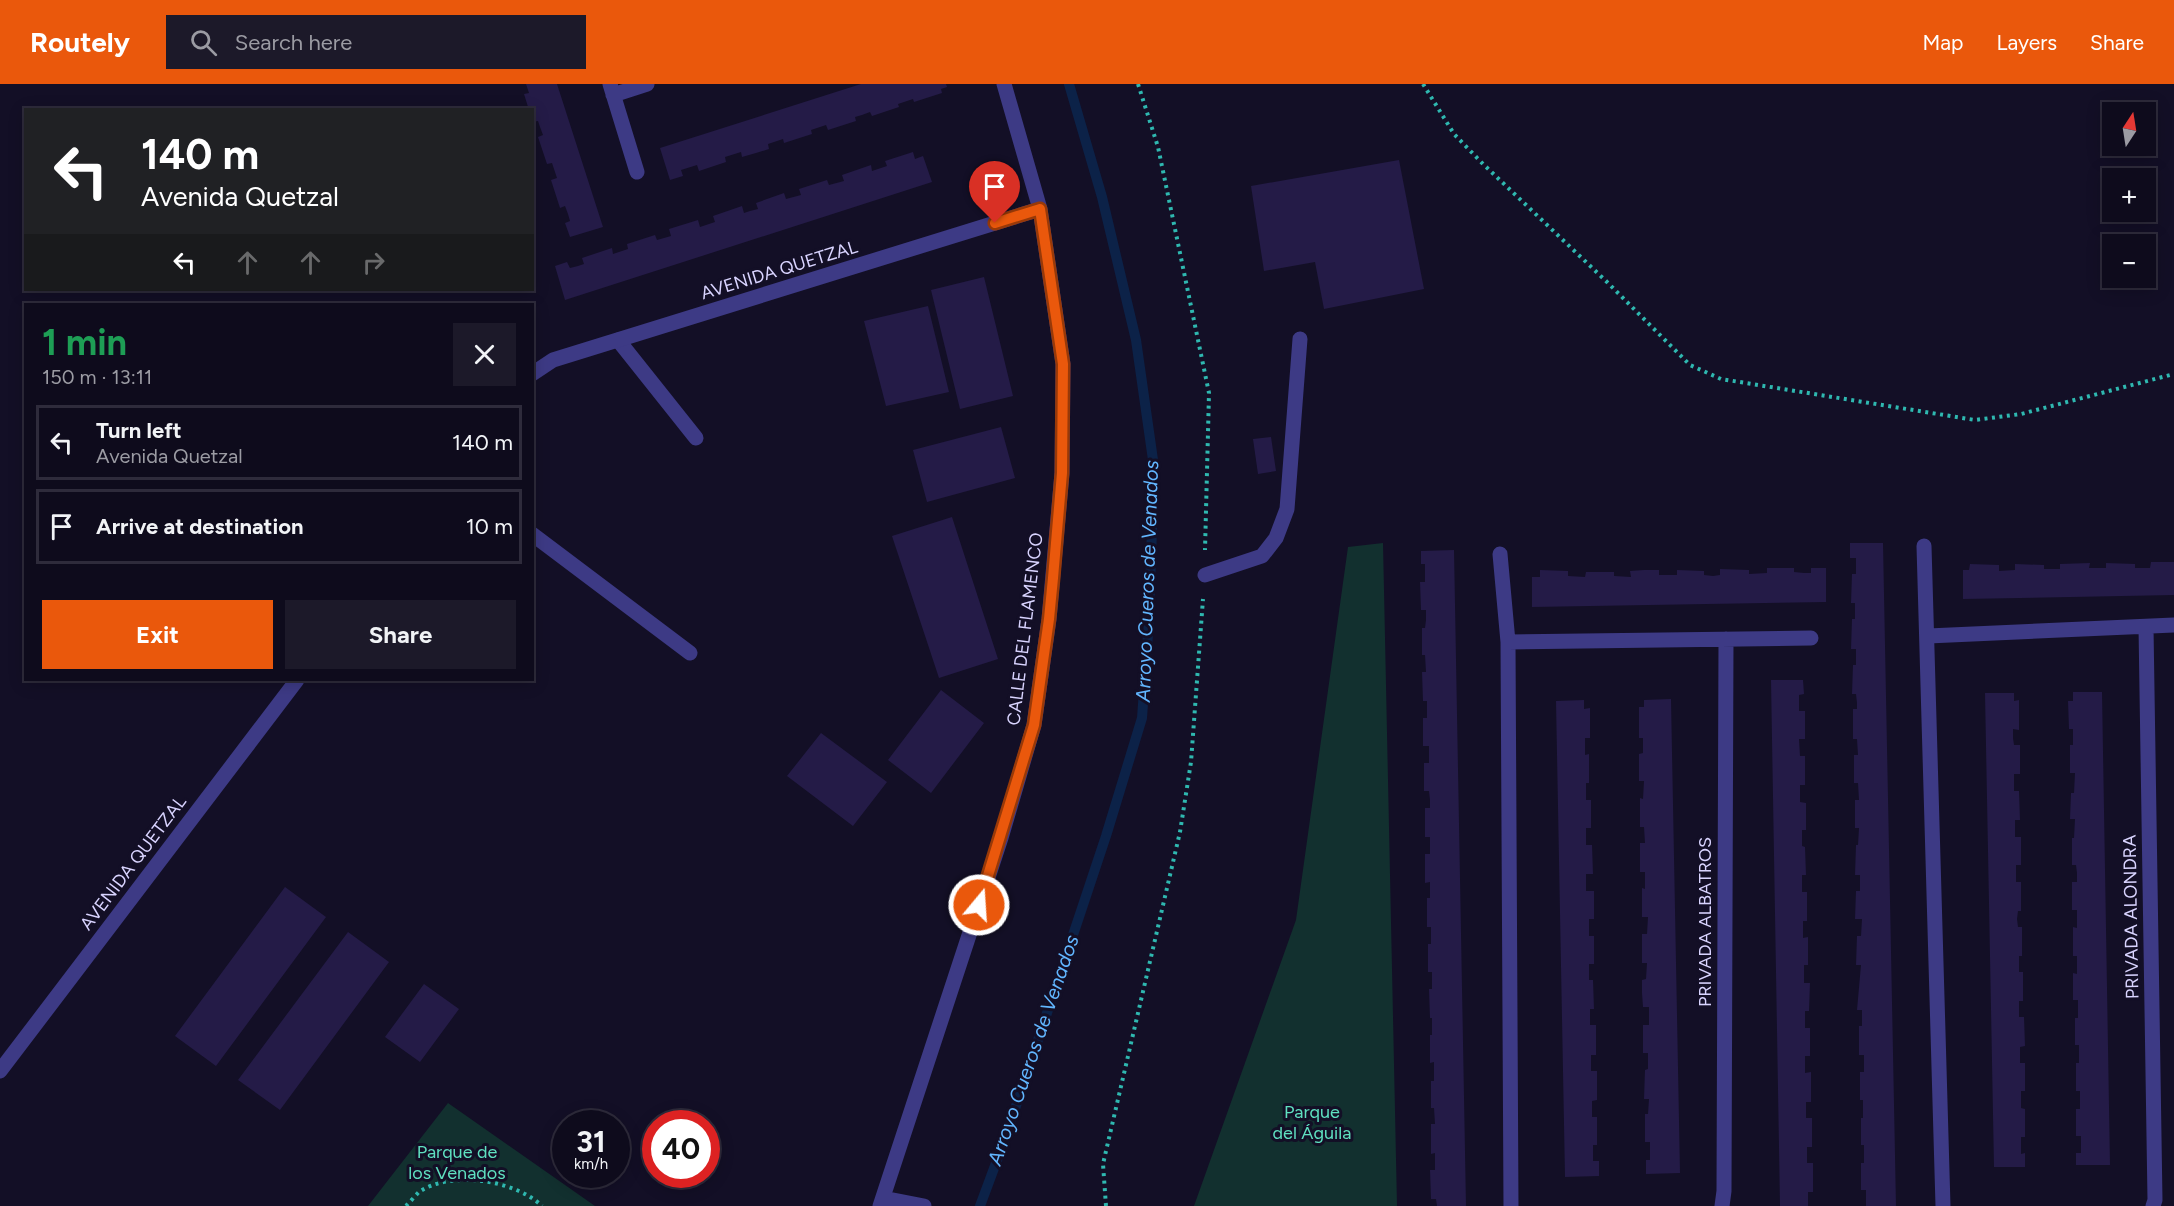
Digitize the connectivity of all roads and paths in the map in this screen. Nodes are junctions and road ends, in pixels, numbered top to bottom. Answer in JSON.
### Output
{"nodes":[{"id":1,"x":647,"y":84,"type":"edge"},
{"id":2,"x":1004,"y":84,"type":"edge"},
{"id":3,"x":1138,"y":84,"type":"edge"},
{"id":4,"x":1423,"y":84,"type":"edge"},
{"id":5,"x":611,"y":90,"type":"edge"},
{"id":6,"x":637,"y":172,"type":"dead end"},
{"id":7,"x":1040,"y":209,"type":"junction"},
{"id":8,"x":1300,"y":339,"type":"dead end"},
{"id":9,"x":618,"y":340,"type":"junction"},
{"id":10,"x":534,"y":373,"type":"edge"},
{"id":11,"x":2174,"y":374,"type":"edge"},
{"id":12,"x":696,"y":438,"type":"dead end"},
{"id":13,"x":534,"y":536,"type":"edge"},
{"id":14,"x":1924,"y":546,"type":"dead end"},
{"id":15,"x":1500,"y":554,"type":"dead end"},
{"id":16,"x":1205,"y":575,"type":"junction"},
{"id":17,"x":2174,"y":625,"type":"edge"},
{"id":18,"x":2146,"y":627,"type":"junction"},
{"id":19,"x":1928,"y":636,"type":"junction"},
{"id":20,"x":1811,"y":638,"type":"dead end"},
{"id":21,"x":1725,"y":639,"type":"junction"},
{"id":22,"x":1508,"y":642,"type":"junction"},
{"id":23,"x":690,"y":653,"type":"dead end"},
{"id":24,"x":296,"y":681,"type":"edge"},
{"id":25,"x":0,"y":1071,"type":"edge"},
{"id":26,"x":881,"y":1202,"type":"edge"},
{"id":27,"x":406,"y":1206,"type":"edge"},
{"id":28,"x":543,"y":1206,"type":"edge"},
{"id":29,"x":924,"y":1206,"type":"edge"},
{"id":30,"x":1106,"y":1206,"type":"edge"},
{"id":31,"x":1511,"y":1206,"type":"edge"},
{"id":32,"x":1722,"y":1206,"type":"edge"},
{"id":33,"x":1942,"y":1206,"type":"edge"},
{"id":34,"x":2153,"y":1206,"type":"edge"}],
"edges":[{"from":1,"to":5,"type":"street"},
{"from":2,"to":7,"type":"street","name":"CALLE DEL FLAMENCO"},
{"from":3,"to":16,"type":"path"},
{"from":4,"to":11,"type":"path"},
{"from":5,"to":6,"type":"street"},
{"from":7,"to":9,"type":"street","name":"AVENIDA QUETZAL"},
{"from":7,"to":26,"type":"street","name":"CALLE DEL FLAMENCO"},
{"from":8,"to":16,"type":"street"},
{"from":9,"to":10,"type":"street","name":"AVENIDA QUETZAL"},
{"from":9,"to":12,"type":"street"},
{"from":13,"to":23,"type":"street"},
{"from":14,"to":19,"type":"street"},
{"from":15,"to":22,"type":"street"},
{"from":16,"to":30,"type":"path"},
{"from":17,"to":18,"type":"street"},
{"from":18,"to":19,"type":"street"},
{"from":18,"to":34,"type":"street","name":"PRIVADA ALONDRA"},
{"from":19,"to":33,"type":"street"},
{"from":20,"to":21,"type":"street"},
{"from":21,"to":22,"type":"street"},
{"from":21,"to":32,"type":"street","name":"PRIVADA ALBATROS"},
{"from":22,"to":31,"type":"street"},
{"from":24,"to":25,"type":"street","name":"AVENIDA QUETZAL"},
{"from":26,"to":29,"type":"street"},
{"from":27,"to":28,"type":"path"}]}
